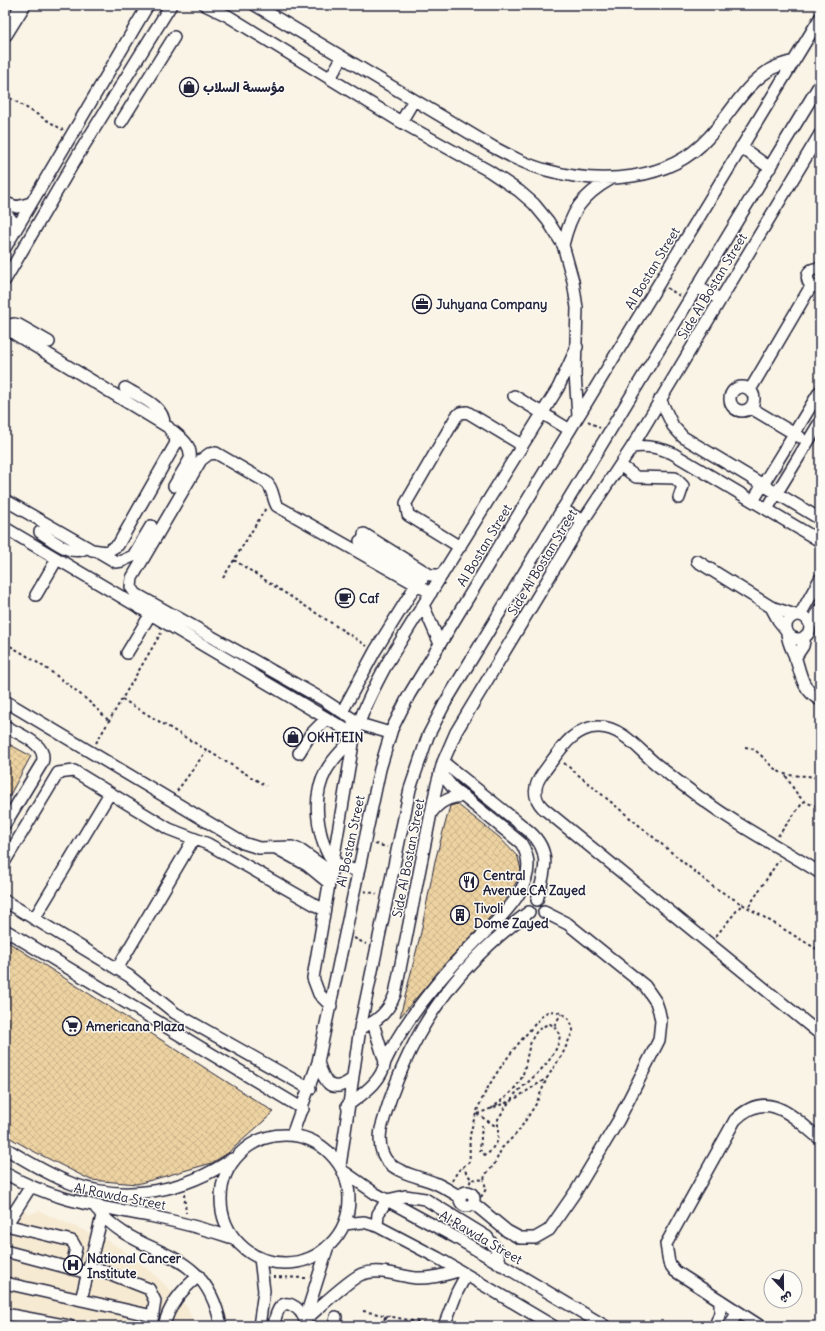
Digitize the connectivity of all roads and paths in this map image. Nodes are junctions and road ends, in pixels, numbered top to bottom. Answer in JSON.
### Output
{"nodes":[{"id":1,"x":23,"y":5,"type":"edge"},
{"id":2,"x":148,"y":5,"type":"edge"},
{"id":3,"x":171,"y":5,"type":"edge"},
{"id":4,"x":205,"y":5,"type":"edge"},
{"id":5,"x":255,"y":5,"type":"edge"},
{"id":6,"x":224,"y":9,"type":"edge"},
{"id":7,"x":820,"y":18,"type":"edge"},
{"id":8,"x":5,"y":34,"type":"edge"},
{"id":9,"x":174,"y":37,"type":"dead end"},
{"id":10,"x":342,"y":58,"type":"junction"},
{"id":11,"x":794,"y":61,"type":"junction"},
{"id":12,"x":330,"y":78,"type":"junction"},
{"id":13,"x":124,"y":80,"type":"junction"},
{"id":14,"x":820,"y":84,"type":"edge"},
{"id":15,"x":141,"y":89,"type":"junction"},
{"id":16,"x":5,"y":95,"type":"edge"},
{"id":17,"x":414,"y":100,"type":"junction"},
{"id":18,"x":121,"y":122,"type":"dead end"},
{"id":19,"x":401,"y":122,"type":"junction"},
{"id":20,"x":71,"y":134,"type":"junction"},
{"id":21,"x":820,"y":134,"type":"edge"},
{"id":22,"x":63,"y":147,"type":"junction"},
{"id":23,"x":741,"y":147,"type":"junction"},
{"id":24,"x":78,"y":156,"type":"junction"},
{"id":25,"x":770,"y":168,"type":"junction"},
{"id":26,"x":611,"y":179,"type":"junction"},
{"id":27,"x":5,"y":203,"type":"edge"},
{"id":28,"x":31,"y":203,"type":"junction"},
{"id":29,"x":5,"y":212,"type":"edge"},
{"id":30,"x":15,"y":231,"type":"junction"},
{"id":31,"x":563,"y":245,"type":"junction"},
{"id":32,"x":5,"y":248,"type":"edge"},
{"id":33,"x":820,"y":269,"type":"edge"},
{"id":34,"x":5,"y":280,"type":"edge"},
{"id":35,"x":658,"y":283,"type":"junction"},
{"id":36,"x":697,"y":287,"type":"junction"},
{"id":37,"x":815,"y":287,"type":"edge"},
{"id":38,"x":720,"y":299,"type":"junction"},
{"id":39,"x":688,"y":300,"type":"junction"},
{"id":40,"x":5,"y":327,"type":"edge"},
{"id":41,"x":49,"y":342,"type":"dead end"},
{"id":42,"x":577,"y":347,"type":"junction"},
{"id":43,"x":125,"y":388,"type":"dead end"},
{"id":44,"x":750,"y":390,"type":"junction"},
{"id":45,"x":820,"y":391,"type":"edge"},
{"id":46,"x":514,"y":396,"type":"dead end"},
{"id":47,"x":660,"y":399,"type":"junction"},
{"id":48,"x":751,"y":408,"type":"junction"},
{"id":49,"x":542,"y":413,"type":"junction"},
{"id":50,"x":578,"y":416,"type":"junction"},
{"id":51,"x":820,"y":422,"type":"edge"},
{"id":52,"x":168,"y":428,"type":"junction"},
{"id":53,"x":570,"y":430,"type":"junction"},
{"id":54,"x":608,"y":433,"type":"junction"},
{"id":55,"x":794,"y":434,"type":"junction"},
{"id":56,"x":808,"y":442,"type":"junction"},
{"id":57,"x":522,"y":445,"type":"junction"},
{"id":58,"x":632,"y":446,"type":"junction"},
{"id":59,"x":620,"y":465,"type":"junction"},
{"id":60,"x":763,"y":485,"type":"junction"},
{"id":61,"x":174,"y":486,"type":"dead end"},
{"id":62,"x":777,"y":493,"type":"junction"},
{"id":63,"x":272,"y":497,"type":"junction"},
{"id":64,"x":679,"y":498,"type":"dead end"},
{"id":65,"x":5,"y":500,"type":"edge"},
{"id":66,"x":754,"y":501,"type":"junction"},
{"id":67,"x":562,"y":509,"type":"junction"},
{"id":68,"x":768,"y":510,"type":"junction"},
{"id":69,"x":820,"y":519,"type":"edge"},
{"id":70,"x":583,"y":521,"type":"junction"},
{"id":71,"x":151,"y":526,"type":"dead end"},
{"id":72,"x":5,"y":528,"type":"edge"},
{"id":73,"x":40,"y":532,"type":"dead end"},
{"id":74,"x":820,"y":541,"type":"edge"},
{"id":75,"x":87,"y":547,"type":"junction"},
{"id":76,"x":460,"y":547,"type":"junction"},
{"id":77,"x":99,"y":552,"type":"junction"},
{"id":78,"x":57,"y":559,"type":"junction"},
{"id":79,"x":234,"y":560,"type":"junction"},
{"id":80,"x":697,"y":560,"type":"dead end"},
{"id":81,"x":442,"y":575,"type":"junction"},
{"id":82,"x":223,"y":578,"type":"dead end"},
{"id":83,"x":820,"y":579,"type":"edge"},
{"id":84,"x":416,"y":585,"type":"junction"},
{"id":85,"x":431,"y":593,"type":"junction"},
{"id":86,"x":36,"y":595,"type":"dead end"},
{"id":87,"x":424,"y":604,"type":"junction"},
{"id":88,"x":771,"y":607,"type":"junction"},
{"id":89,"x":820,"y":609,"type":"edge"},
{"id":90,"x":150,"y":615,"type":"junction"},
{"id":91,"x":798,"y":615,"type":"junction"},
{"id":92,"x":167,"y":624,"type":"junction"},
{"id":93,"x":810,"y":626,"type":"junction"},
{"id":94,"x":787,"y":632,"type":"junction"},
{"id":95,"x":805,"y":636,"type":"junction"},
{"id":96,"x":354,"y":638,"type":"dead end"},
{"id":97,"x":5,"y":643,"type":"edge"},
{"id":98,"x":440,"y":644,"type":"junction"},
{"id":99,"x":127,"y":653,"type":"dead end"},
{"id":100,"x":795,"y":658,"type":"junction"},
{"id":101,"x":291,"y":694,"type":"dead end"},
{"id":102,"x":122,"y":699,"type":"junction"},
{"id":103,"x":820,"y":700,"type":"edge"},
{"id":104,"x":5,"y":701,"type":"edge"},
{"id":105,"x":342,"y":712,"type":"junction"},
{"id":106,"x":326,"y":719,"type":"junction"},
{"id":107,"x":109,"y":721,"type":"junction"},
{"id":108,"x":359,"y":723,"type":"junction"},
{"id":109,"x":5,"y":726,"type":"edge"},
{"id":110,"x":390,"y":733,"type":"junction"},
{"id":111,"x":354,"y":736,"type":"junction"},
{"id":112,"x":745,"y":747,"type":"dead end"},
{"id":113,"x":207,"y":750,"type":"junction"},
{"id":114,"x":92,"y":751,"type":"junction"},
{"id":115,"x":300,"y":753,"type":"dead end"},
{"id":116,"x":556,"y":756,"type":"junction"},
{"id":117,"x":442,"y":767,"type":"junction"},
{"id":118,"x":786,"y":775,"type":"junction"},
{"id":119,"x":820,"y":779,"type":"edge"},
{"id":120,"x":266,"y":786,"type":"dead end"},
{"id":121,"x":110,"y":793,"type":"junction"},
{"id":122,"x":464,"y":796,"type":"junction"},
{"id":123,"x":171,"y":800,"type":"junction"},
{"id":124,"x":804,"y":801,"type":"junction"},
{"id":125,"x":820,"y":806,"type":"edge"},
{"id":126,"x":431,"y":813,"type":"junction"},
{"id":127,"x":5,"y":824,"type":"edge"},
{"id":128,"x":193,"y":840,"type":"junction"},
{"id":129,"x":364,"y":842,"type":"junction"},
{"id":130,"x":773,"y":844,"type":"junction"},
{"id":131,"x":397,"y":849,"type":"junction"},
{"id":132,"x":785,"y":850,"type":"junction"},
{"id":133,"x":332,"y":860,"type":"junction"},
{"id":134,"x":5,"y":861,"type":"edge"},
{"id":135,"x":358,"y":872,"type":"junction"},
{"id":136,"x":820,"y":873,"type":"edge"},
{"id":137,"x":330,"y":877,"type":"junction"},
{"id":138,"x":355,"y":888,"type":"junction"},
{"id":139,"x":387,"y":898,"type":"junction"},
{"id":140,"x":537,"y":900,"type":"junction"},
{"id":141,"x":5,"y":901,"type":"edge"},
{"id":142,"x":743,"y":903,"type":"junction"},
{"id":143,"x":749,"y":907,"type":"junction"},
{"id":144,"x":324,"y":910,"type":"junction"},
{"id":145,"x":529,"y":912,"type":"junction"},
{"id":146,"x":544,"y":912,"type":"junction"},
{"id":147,"x":34,"y":919,"type":"junction"},
{"id":148,"x":5,"y":930,"type":"edge"},
{"id":149,"x":345,"y":934,"type":"junction"},
{"id":150,"x":709,"y":945,"type":"junction"},
{"id":151,"x":377,"y":949,"type":"junction"},
{"id":152,"x":820,"y":951,"type":"edge"},
{"id":153,"x":117,"y":969,"type":"junction"},
{"id":154,"x":331,"y":1006,"type":"junction"},
{"id":155,"x":561,"y":1014,"type":"junction"},
{"id":156,"x":372,"y":1023,"type":"junction"},
{"id":157,"x":554,"y":1026,"type":"junction"},
{"id":158,"x":360,"y":1028,"type":"junction"},
{"id":159,"x":820,"y":1034,"type":"edge"},
{"id":160,"x":318,"y":1062,"type":"junction"},
{"id":161,"x":385,"y":1062,"type":"junction"},
{"id":162,"x":547,"y":1078,"type":"junction"},
{"id":163,"x":352,"y":1080,"type":"junction"},
{"id":164,"x":519,"y":1082,"type":"junction"},
{"id":165,"x":526,"y":1084,"type":"junction"},
{"id":166,"x":310,"y":1088,"type":"junction"},
{"id":167,"x":513,"y":1100,"type":"junction"},
{"id":168,"x":510,"y":1102,"type":"junction"},
{"id":169,"x":347,"y":1106,"type":"junction"},
{"id":170,"x":302,"y":1109,"type":"junction"},
{"id":171,"x":491,"y":1109,"type":"junction"},
{"id":172,"x":477,"y":1114,"type":"junction"},
{"id":173,"x":482,"y":1125,"type":"dead end"},
{"id":174,"x":497,"y":1127,"type":"junction"},
{"id":175,"x":292,"y":1135,"type":"junction"},
{"id":176,"x":820,"y":1139,"type":"edge"},
{"id":177,"x":5,"y":1148,"type":"edge"},
{"id":178,"x":239,"y":1154,"type":"junction"},
{"id":179,"x":341,"y":1168,"type":"junction"},
{"id":180,"x":463,"y":1168,"type":"junction"},
{"id":181,"x":5,"y":1173,"type":"edge"},
{"id":182,"x":471,"y":1179,"type":"junction"},
{"id":183,"x":484,"y":1180,"type":"junction"},
{"id":184,"x":183,"y":1184,"type":"junction"},
{"id":185,"x":31,"y":1186,"type":"junction"},
{"id":186,"x":465,"y":1198,"type":"junction"},
{"id":187,"x":387,"y":1200,"type":"junction"},
{"id":188,"x":99,"y":1212,"type":"junction"},
{"id":189,"x":451,"y":1214,"type":"junction"},
{"id":190,"x":461,"y":1221,"type":"junction"},
{"id":191,"x":344,"y":1224,"type":"junction"},
{"id":192,"x":187,"y":1225,"type":"junction"},
{"id":193,"x":6,"y":1226,"type":"edge"},
{"id":194,"x":377,"y":1226,"type":"junction"},
{"id":195,"x":233,"y":1238,"type":"junction"},
{"id":196,"x":328,"y":1246,"type":"junction"},
{"id":197,"x":5,"y":1251,"type":"edge"},
{"id":198,"x":260,"y":1258,"type":"junction"},
{"id":199,"x":500,"y":1265,"type":"junction"},
{"id":200,"x":71,"y":1269,"type":"junction"},
{"id":201,"x":93,"y":1271,"type":"junction"},
{"id":202,"x":462,"y":1273,"type":"junction"},
{"id":203,"x":199,"y":1276,"type":"junction"},
{"id":204,"x":263,"y":1276,"type":"junction"},
{"id":205,"x":318,"y":1279,"type":"junction"},
{"id":206,"x":5,"y":1283,"type":"edge"},
{"id":207,"x":82,"y":1300,"type":"junction"},
{"id":208,"x":720,"y":1300,"type":"junction"},
{"id":209,"x":363,"y":1311,"type":"dead end"},
{"id":210,"x":738,"y":1312,"type":"junction"},
{"id":211,"x":5,"y":1314,"type":"edge"},
{"id":212,"x":385,"y":1316,"type":"junction"},
{"id":213,"x":152,"y":1321,"type":"edge"},
{"id":214,"x":304,"y":1323,"type":"edge"},
{"id":215,"x":69,"y":1326,"type":"edge"},
{"id":216,"x":164,"y":1326,"type":"edge"},
{"id":217,"x":221,"y":1326,"type":"edge"},
{"id":218,"x":259,"y":1326,"type":"edge"},
{"id":219,"x":274,"y":1326,"type":"edge"},
{"id":220,"x":383,"y":1326,"type":"edge"},
{"id":221,"x":390,"y":1326,"type":"edge"},
{"id":222,"x":436,"y":1326,"type":"edge"},
{"id":223,"x":444,"y":1326,"type":"edge"},
{"id":224,"x":553,"y":1326,"type":"edge"},
{"id":225,"x":605,"y":1326,"type":"edge"},
{"id":226,"x":715,"y":1326,"type":"edge"},
{"id":227,"x":729,"y":1326,"type":"edge"},
{"id":228,"x":760,"y":1326,"type":"edge"}],
"edges":[{"from":1,"to":8,"type":"main road"},
{"from":2,"to":20,"type":"street"},
{"from":3,"to":13,"type":"street"},
{"from":4,"to":6,"type":"street"},
{"from":5,"to":10,"type":"street"},
{"from":6,"to":12,"type":"street"},
{"from":7,"to":11,"type":"street","name":"Al Bostan Street"},
{"from":9,"to":15,"type":"street"},
{"from":10,"to":12,"type":"street"},
{"from":10,"to":17,"type":"street"},
{"from":11,"to":23,"type":"street","name":"Al Bostan Street"},
{"from":11,"to":26,"type":"street"},
{"from":12,"to":19,"type":"street"},
{"from":13,"to":15,"type":"street"},
{"from":13,"to":24,"type":"street"},
{"from":14,"to":25,"type":"street"},
{"from":15,"to":18,"type":"street"},
{"from":16,"to":20,"type":"path"},
{"from":17,"to":19,"type":"street"},
{"from":17,"to":26,"type":"street"},
{"from":19,"to":31,"type":"street"},
{"from":20,"to":22,"type":"street"},
{"from":21,"to":38,"type":"street","name":"Side Al Bostan Street"},
{"from":22,"to":24,"type":"street"},
{"from":22,"to":28,"type":"street"},
{"from":23,"to":25,"type":"street"},
{"from":23,"to":35,"type":"street","name":"Al Bostan Street"},
{"from":24,"to":34,"type":"street"},
{"from":25,"to":36,"type":"street"},
{"from":26,"to":31,"type":"street"},
{"from":27,"to":28,"type":"street"},
{"from":28,"to":30,"type":"street"},
{"from":29,"to":30,"type":"street"},
{"from":30,"to":32,"type":"street"},
{"from":31,"to":42,"type":"street"},
{"from":33,"to":37,"type":"street"},
{"from":35,"to":39,"type":"path"},
{"from":35,"to":50,"type":"street","name":"Al Bostan Street"},
{"from":36,"to":38,"type":"street"},
{"from":36,"to":39,"type":"street"},
{"from":37,"to":44,"type":"street"},
{"from":38,"to":47,"type":"street","name":"Side Al Bostan Street"},
{"from":39,"to":54,"type":"street"},
{"from":40,"to":41,"type":"street"},
{"from":40,"to":52,"type":"street"},
{"from":42,"to":49,"type":"street"},
{"from":42,"to":50,"type":"street"},
{"from":43,"to":52,"type":"street"},
{"from":44,"to":48,"type":"street"},
{"from":44,"to":48,"type":"street"},
{"from":45,"to":55,"type":"street"},
{"from":46,"to":49,"type":"street"},
{"from":47,"to":58,"type":"street","name":"Side Al Bostan Street"},
{"from":47,"to":60,"type":"street"},
{"from":48,"to":55,"type":"street"},
{"from":49,"to":53,"type":"street"},
{"from":49,"to":57,"type":"street"},
{"from":50,"to":53,"type":"street","name":"Al Bostan Street"},
{"from":50,"to":54,"type":"path"},
{"from":51,"to":56,"type":"street"},
{"from":52,"to":61,"type":"street"},
{"from":52,"to":77,"type":"street"},
{"from":53,"to":98,"type":"street","name":"Al Bostan Street"},
{"from":54,"to":67,"type":"street"},
{"from":55,"to":56,"type":"street"},
{"from":55,"to":60,"type":"street"},
{"from":56,"to":62,"type":"street"},
{"from":57,"to":76,"type":"street"},
{"from":57,"to":76,"type":"street"},
{"from":58,"to":59,"type":"street","name":"Side Al Bostan Street"},
{"from":58,"to":66,"type":"street"},
{"from":59,"to":64,"type":"street"},
{"from":59,"to":70,"type":"street","name":"Side Al Bostan Street"},
{"from":60,"to":62,"type":"street"},
{"from":60,"to":66,"type":"street"},
{"from":62,"to":68,"type":"street"},
{"from":62,"to":69,"type":"street"},
{"from":63,"to":79,"type":"path"},
{"from":63,"to":84,"type":"street"},
{"from":63,"to":105,"type":"street"},
{"from":65,"to":75,"type":"street"},
{"from":66,"to":68,"type":"street"},
{"from":67,"to":70,"type":"street"},
{"from":67,"to":131,"type":"street"},
{"from":68,"to":74,"type":"street"},
{"from":70,"to":117,"type":"street","name":"Side Al Bostan Street"},
{"from":71,"to":77,"type":"street"},
{"from":72,"to":78,"type":"street"},
{"from":73,"to":75,"type":"street"},
{"from":75,"to":77,"type":"street"},
{"from":76,"to":81,"type":"street"},
{"from":78,"to":86,"type":"street"},
{"from":78,"to":90,"type":"street"},
{"from":79,"to":82,"type":"path"},
{"from":79,"to":96,"type":"path"},
{"from":80,"to":88,"type":"street"},
{"from":81,"to":85,"type":"street"},
{"from":81,"to":85,"type":"street"},
{"from":83,"to":91,"type":"street"},
{"from":84,"to":85,"type":"street"},
{"from":84,"to":105,"type":"street"},
{"from":85,"to":87,"type":"street"},
{"from":87,"to":98,"type":"street"},
{"from":87,"to":108,"type":"street"},
{"from":88,"to":91,"type":"street"},
{"from":88,"to":94,"type":"street"},
{"from":89,"to":93,"type":"street"},
{"from":90,"to":92,"type":"street"},
{"from":90,"to":99,"type":"street"},
{"from":91,"to":93,"type":"street"},
{"from":91,"to":94,"type":"street"},
{"from":92,"to":102,"type":"path"},
{"from":92,"to":106,"type":"street"},
{"from":93,"to":95,"type":"street"},
{"from":94,"to":95,"type":"street"},
{"from":94,"to":100,"type":"street"},
{"from":95,"to":100,"type":"street"},
{"from":97,"to":107,"type":"path"},
{"from":98,"to":110,"type":"street","name":"Al Bostan Street"},
{"from":100,"to":103,"type":"street"},
{"from":101,"to":108,"type":"street"},
{"from":102,"to":107,"type":"path"},
{"from":102,"to":113,"type":"path"},
{"from":104,"to":114,"type":"street"},
{"from":105,"to":108,"type":"street"},
{"from":106,"to":111,"type":"street"},
{"from":106,"to":115,"type":"street"},
{"from":107,"to":114,"type":"path"},
{"from":108,"to":110,"type":"street"},
{"from":108,"to":111,"type":"street"},
{"from":109,"to":127,"type":"street"},
{"from":110,"to":129,"type":"street","name":"Al Bostan Street"},
{"from":111,"to":133,"type":"street"},
{"from":111,"to":133,"type":"street"},
{"from":112,"to":118,"type":"path"},
{"from":113,"to":120,"type":"path"},
{"from":113,"to":123,"type":"path"},
{"from":114,"to":123,"type":"street"},
{"from":116,"to":130,"type":"street"},
{"from":116,"to":142,"type":"path"},
{"from":116,"to":150,"type":"street"},
{"from":117,"to":122,"type":"street"},
{"from":117,"to":126,"type":"street","name":"Side Al Bostan Street"},
{"from":117,"to":140,"type":"street"},
{"from":118,"to":119,"type":"path"},
{"from":118,"to":124,"type":"path"},
{"from":121,"to":128,"type":"street"},
{"from":121,"to":134,"type":"street"},
{"from":121,"to":147,"type":"street"},
{"from":122,"to":126,"type":"street"},
{"from":122,"to":161,"type":"street"},
{"from":123,"to":137,"type":"street"},
{"from":124,"to":125,"type":"path"},
{"from":124,"to":130,"type":"path"},
{"from":126,"to":156,"type":"street","name":"Side Al Bostan Street"},
{"from":128,"to":144,"type":"street"},
{"from":128,"to":153,"type":"street"},
{"from":129,"to":131,"type":"path"},
{"from":129,"to":135,"type":"street","name":"Al Bostan Street"},
{"from":130,"to":132,"type":"street"},
{"from":131,"to":139,"type":"street"},
{"from":132,"to":136,"type":"street"},
{"from":132,"to":143,"type":"path"},
{"from":133,"to":135,"type":"street"},
{"from":133,"to":137,"type":"street"},
{"from":135,"to":138,"type":"street","name":"Al Bostan Street"},
{"from":137,"to":144,"type":"street"},
{"from":138,"to":139,"type":"path"},
{"from":138,"to":149,"type":"street","name":"Al Bostan Street"},
{"from":139,"to":151,"type":"street"},
{"from":140,"to":145,"type":"street"},
{"from":140,"to":146,"type":"street"},
{"from":141,"to":147,"type":"street"},
{"from":142,"to":143,"type":"path"},
{"from":142,"to":150,"type":"path"},
{"from":143,"to":152,"type":"path"},
{"from":144,"to":154,"type":"street"},
{"from":145,"to":146,"type":"street"},
{"from":145,"to":186,"type":"street"},
{"from":146,"to":186,"type":"street"},
{"from":147,"to":153,"type":"street"},
{"from":148,"to":170,"type":"street"},
{"from":149,"to":151,"type":"path"},
{"from":149,"to":154,"type":"street","name":"Al Bostan Street"},
{"from":150,"to":159,"type":"street"},
{"from":151,"to":158,"type":"street"},
{"from":153,"to":166,"type":"street"},
{"from":154,"to":160,"type":"street","name":"Al Bostan Street"},
{"from":155,"to":157,"type":"path"},
{"from":155,"to":162,"type":"path"},
{"from":155,"to":172,"type":"path"},
{"from":156,"to":158,"type":"street","name":"Side Al Bostan Street"},
{"from":156,"to":161,"type":"street"},
{"from":157,"to":164,"type":"path"},
{"from":157,"to":165,"type":"path"},
{"from":158,"to":163,"type":"street"},
{"from":160,"to":163,"type":"street"},
{"from":160,"to":166,"type":"street","name":"Al Bostan Street"},
{"from":161,"to":169,"type":"street"},
{"from":162,"to":167,"type":"path"},
{"from":162,"to":183,"type":"path"},
{"from":163,"to":169,"type":"street"},
{"from":164,"to":165,"type":"path"},
{"from":164,"to":171,"type":"path"},
{"from":165,"to":167,"type":"path"},
{"from":166,"to":170,"type":"street","name":"Al Bostan Street"},
{"from":167,"to":168,"type":"path"},
{"from":168,"to":171,"type":"path"},
{"from":168,"to":174,"type":"path"},
{"from":169,"to":179,"type":"street"},
{"from":170,"to":175,"type":"street","name":"Al Bostan Street"},
{"from":171,"to":172,"type":"path"},
{"from":172,"to":174,"type":"path"},
{"from":172,"to":180,"type":"path"},
{"from":173,"to":174,"type":"path"},
{"from":175,"to":178,"type":"street"},
{"from":175,"to":179,"type":"street"},
{"from":176,"to":208,"type":"street"},
{"from":177,"to":184,"type":"street","name":"Al Rawda Street"},
{"from":178,"to":184,"type":"street","name":"Al Rawda Street"},
{"from":178,"to":195,"type":"street"},
{"from":179,"to":187,"type":"street","name":"Al Rawda Street"},
{"from":179,"to":191,"type":"street"},
{"from":180,"to":182,"type":"path"},
{"from":180,"to":186,"type":"path"},
{"from":181,"to":185,"type":"street","name":"Al Rawda Street"},
{"from":182,"to":183,"type":"path"},
{"from":182,"to":186,"type":"path"},
{"from":183,"to":186,"type":"path"},
{"from":184,"to":192,"type":"path"},
{"from":185,"to":188,"type":"street","name":"Al Rawda Street"},
{"from":185,"to":193,"type":"street"},
{"from":186,"to":189,"type":"street"},
{"from":186,"to":190,"type":"street"},
{"from":187,"to":189,"type":"street"},
{"from":187,"to":194,"type":"street"},
{"from":187,"to":199,"type":"street","name":"Al Rawda Street"},
{"from":188,"to":192,"type":"street","name":"Al Rawda Street"},
{"from":188,"to":201,"type":"street"},
{"from":188,"to":203,"type":"street"},
{"from":189,"to":190,"type":"street"},
{"from":190,"to":199,"type":"street"},
{"from":191,"to":194,"type":"street"},
{"from":191,"to":196,"type":"street"},
{"from":192,"to":195,"type":"street","name":"Al Rawda Street"},
{"from":193,"to":200,"type":"street"},
{"from":194,"to":202,"type":"street"},
{"from":195,"to":198,"type":"street"},
{"from":196,"to":198,"type":"street"},
{"from":196,"to":205,"type":"street"},
{"from":197,"to":200,"type":"street"},
{"from":198,"to":204,"type":"street"},
{"from":199,"to":225,"type":"street","name":"Al Rawda Street"},
{"from":200,"to":201,"type":"street"},
{"from":201,"to":207,"type":"street"},
{"from":201,"to":213,"type":"street"},
{"from":202,"to":214,"type":"street"},
{"from":202,"to":223,"type":"street"},
{"from":202,"to":224,"type":"street"},
{"from":203,"to":216,"type":"street"},
{"from":203,"to":217,"type":"street"},
{"from":204,"to":205,"type":"path"},
{"from":204,"to":218,"type":"street"},
{"from":205,"to":214,"type":"street"},
{"from":206,"to":207,"type":"street"},
{"from":207,"to":213,"type":"street"},
{"from":208,"to":210,"type":"street"},
{"from":208,"to":226,"type":"street"},
{"from":209,"to":212,"type":"path"},
{"from":210,"to":227,"type":"street"},
{"from":210,"to":228,"type":"street"},
{"from":211,"to":215,"type":"street"},
{"from":212,"to":220,"type":"path"},
{"from":212,"to":221,"type":"path"},
{"from":212,"to":222,"type":"path"},
{"from":214,"to":219,"type":"street"}]}
